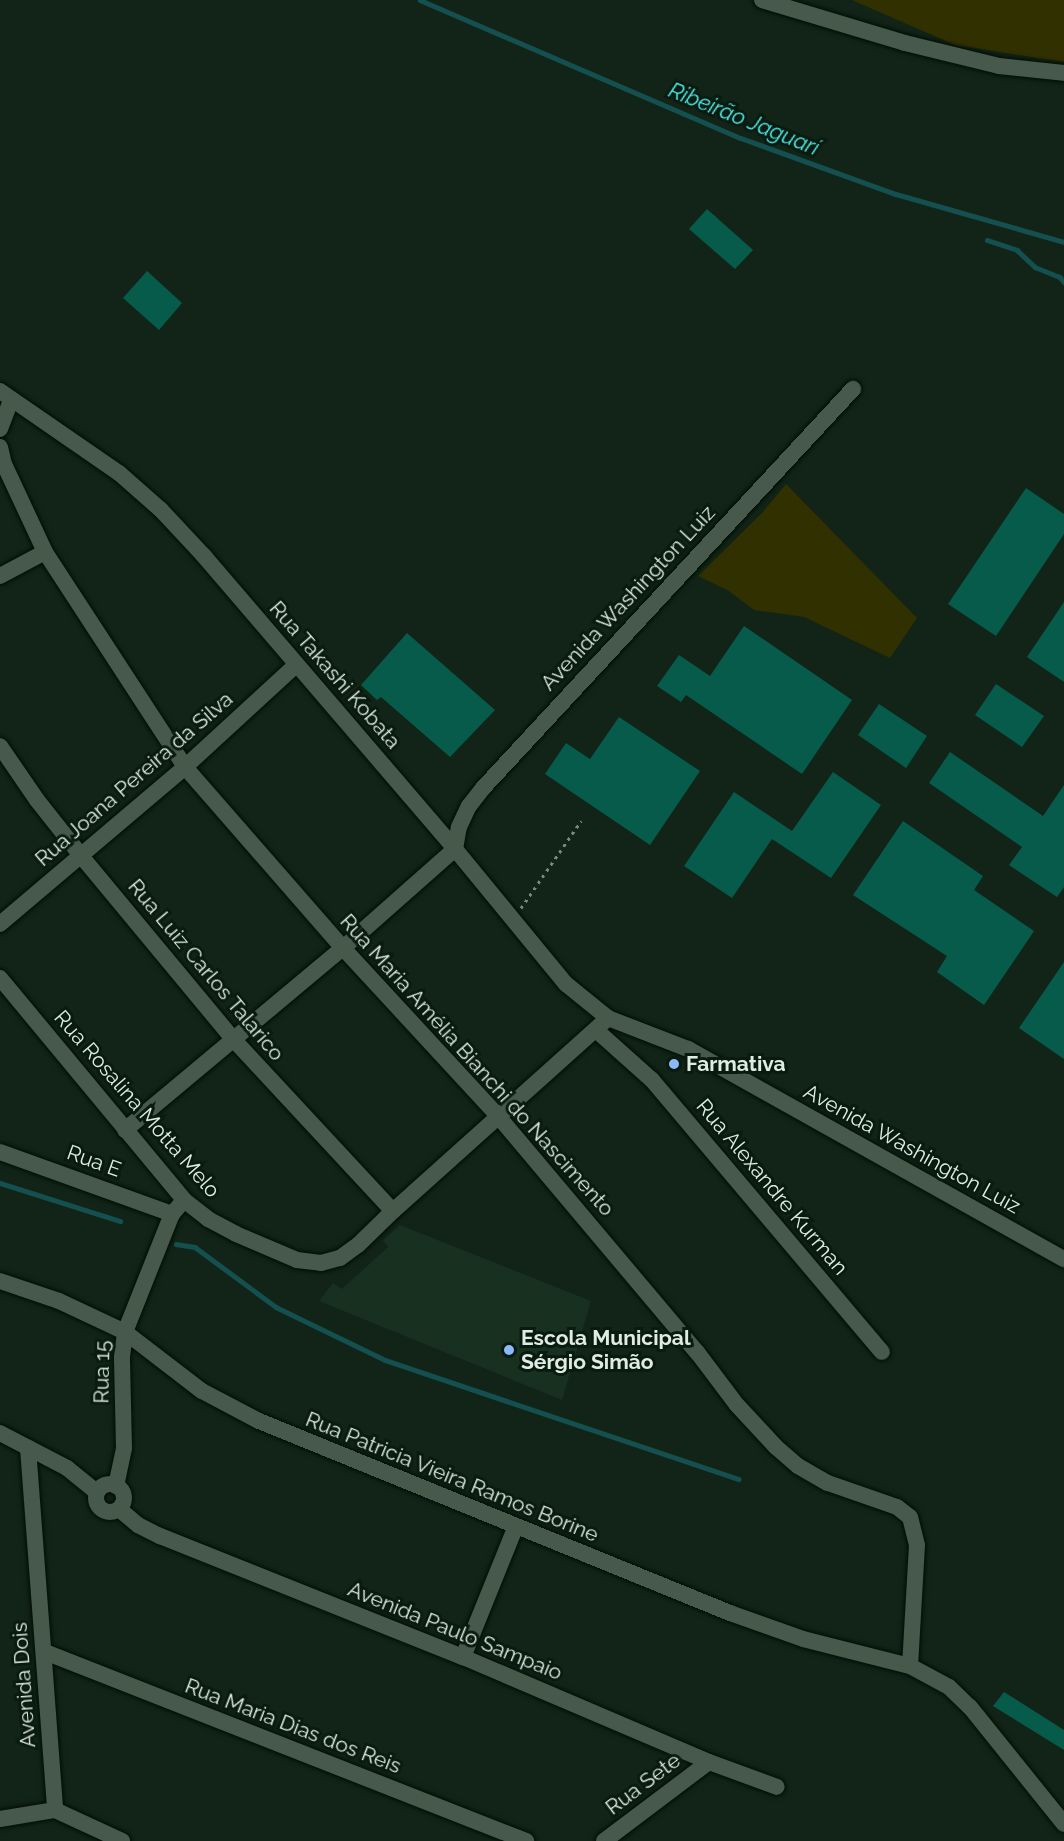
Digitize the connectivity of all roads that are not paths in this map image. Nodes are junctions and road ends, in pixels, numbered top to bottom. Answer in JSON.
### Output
{"nodes":[{"id":1,"x":762,"y":0,"type":"edge"},
{"id":2,"x":1064,"y":74,"type":"edge"},
{"id":3,"x":853,"y":389,"type":"dead end"},
{"id":4,"x":5,"y":395,"type":"edge"},
{"id":5,"x":0,"y":429,"type":"edge"},
{"id":6,"x":0,"y":447,"type":"edge"},
{"id":7,"x":45,"y":552,"type":"junction"},
{"id":8,"x":0,"y":576,"type":"edge"},
{"id":9,"x":296,"y":665,"type":"junction"},
{"id":10,"x":0,"y":746,"type":"edge"},
{"id":11,"x":185,"y":767,"type":"junction"},
{"id":12,"x":455,"y":849,"type":"junction"},
{"id":13,"x":82,"y":857,"type":"junction"},
{"id":14,"x":0,"y":924,"type":"edge"},
{"id":15,"x":343,"y":948,"type":"junction"},
{"id":16,"x":0,"y":978,"type":"edge"},
{"id":17,"x":602,"y":1024,"type":"junction"},
{"id":18,"x":234,"y":1040,"type":"junction"},
{"id":19,"x":498,"y":1116,"type":"junction"},
{"id":20,"x":125,"y":1130,"type":"junction"},
{"id":21,"x":0,"y":1152,"type":"edge"},
{"id":22,"x":184,"y":1200,"type":"junction"},
{"id":23,"x":393,"y":1211,"type":"junction"},
{"id":24,"x":172,"y":1214,"type":"junction"},
{"id":25,"x":1064,"y":1259,"type":"edge"},
{"id":26,"x":0,"y":1281,"type":"edge"},
{"id":27,"x":125,"y":1332,"type":"junction"},
{"id":28,"x":882,"y":1352,"type":"dead end"},
{"id":29,"x":0,"y":1433,"type":"edge"},
{"id":30,"x":28,"y":1448,"type":"junction"},
{"id":31,"x":116,"y":1486,"type":"junction"},
{"id":32,"x":97,"y":1492,"type":"junction"},
{"id":33,"x":119,"y":1509,"type":"junction"},
{"id":34,"x":515,"y":1528,"type":"junction"},
{"id":35,"x":45,"y":1652,"type":"junction"},
{"id":36,"x":463,"y":1657,"type":"junction"},
{"id":37,"x":910,"y":1666,"type":"junction"},
{"id":38,"x":709,"y":1762,"type":"junction"},
{"id":39,"x":777,"y":1787,"type":"dead end"},
{"id":40,"x":55,"y":1810,"type":"junction"},
{"id":41,"x":0,"y":1819,"type":"edge"},
{"id":42,"x":1064,"y":1824,"type":"edge"},
{"id":43,"x":122,"y":1841,"type":"edge"},
{"id":44,"x":526,"y":1841,"type":"edge"},
{"id":45,"x":604,"y":1841,"type":"edge"}],
"edges":[{"from":1,"to":2,"type":"street"},
{"from":3,"to":12,"type":"street","name":"Avenida Washington Luiz"},
{"from":4,"to":5,"type":"street"},
{"from":4,"to":9,"type":"street","name":"Rua Takashi Kobata"},
{"from":6,"to":7,"type":"street","name":"Rua Maria Amélia Bianchi do Nascimento"},
{"from":7,"to":8,"type":"street"},
{"from":7,"to":11,"type":"street","name":"Rua Maria Amélia Bianchi do Nascimento"},
{"from":9,"to":11,"type":"street","name":"Rua Joana Pereira da Silva"},
{"from":9,"to":12,"type":"street","name":"Rua Takashi Kobata"},
{"from":10,"to":13,"type":"street","name":"Rua Luiz Carlos Talarico"},
{"from":11,"to":13,"type":"street","name":"Rua Joana Pereira da Silva"},
{"from":11,"to":15,"type":"street","name":"Rua Maria Amélia Bianchi do Nascimento"},
{"from":12,"to":15,"type":"street"},
{"from":12,"to":17,"type":"street","name":"Rua Takashi Kobata"},
{"from":13,"to":14,"type":"street","name":"Rua Joana Pereira da Silva"},
{"from":13,"to":18,"type":"street","name":"Rua Luiz Carlos Talarico"},
{"from":15,"to":18,"type":"street"},
{"from":15,"to":19,"type":"street","name":"Rua Maria Amélia Bianchi do Nascimento"},
{"from":16,"to":20,"type":"street","name":"Rua Rosalina Motta Melo"},
{"from":17,"to":19,"type":"street"},
{"from":17,"to":25,"type":"street","name":"Avenida Washington Luiz"},
{"from":17,"to":28,"type":"street","name":"Rua Alexandre Kurman"},
{"from":18,"to":20,"type":"street"},
{"from":18,"to":23,"type":"street","name":"Rua Luiz Carlos Talarico"},
{"from":19,"to":23,"type":"street"},
{"from":19,"to":37,"type":"street","name":"Rua Maria Amélia Bianchi do Nascimento"},
{"from":20,"to":22,"type":"street","name":"Rua Rosalina Motta Melo"},
{"from":21,"to":24,"type":"street","name":"Rua E"},
{"from":22,"to":23,"type":"street","name":"Rua Rosalina Motta Melo"},
{"from":22,"to":24,"type":"street","name":"Rua 15"},
{"from":24,"to":27,"type":"street","name":"Rua 15"},
{"from":26,"to":27,"type":"street","name":"Rua Patricia Vieira Ramos Borine"},
{"from":27,"to":31,"type":"street","name":"Rua 15"},
{"from":27,"to":34,"type":"street","name":"Rua Patricia Vieira Ramos Borine"},
{"from":29,"to":30,"type":"street","name":"Avenida Paulo Sampaio"},
{"from":30,"to":32,"type":"street","name":"Avenida Paulo Sampaio"},
{"from":30,"to":35,"type":"street","name":"Avenida Dois"},
{"from":31,"to":32,"type":"street"},
{"from":31,"to":33,"type":"street"},
{"from":32,"to":33,"type":"street","name":"Avenida Paulo Sampaio"},
{"from":33,"to":36,"type":"street","name":"Avenida Paulo Sampaio"},
{"from":34,"to":36,"type":"street"},
{"from":34,"to":37,"type":"street","name":"Rua Patricia Vieira Ramos Borine"},
{"from":35,"to":40,"type":"street","name":"Avenida Dois"},
{"from":35,"to":44,"type":"street","name":"Rua Maria Dias dos Reis"},
{"from":36,"to":38,"type":"street","name":"Avenida Paulo Sampaio"},
{"from":37,"to":42,"type":"street","name":"Rua Patricia Vieira Ramos Borine"},
{"from":38,"to":39,"type":"street","name":"Avenida Paulo Sampaio"},
{"from":38,"to":45,"type":"street","name":"Rua Sete"},
{"from":40,"to":41,"type":"street"},
{"from":40,"to":43,"type":"street"}]}
